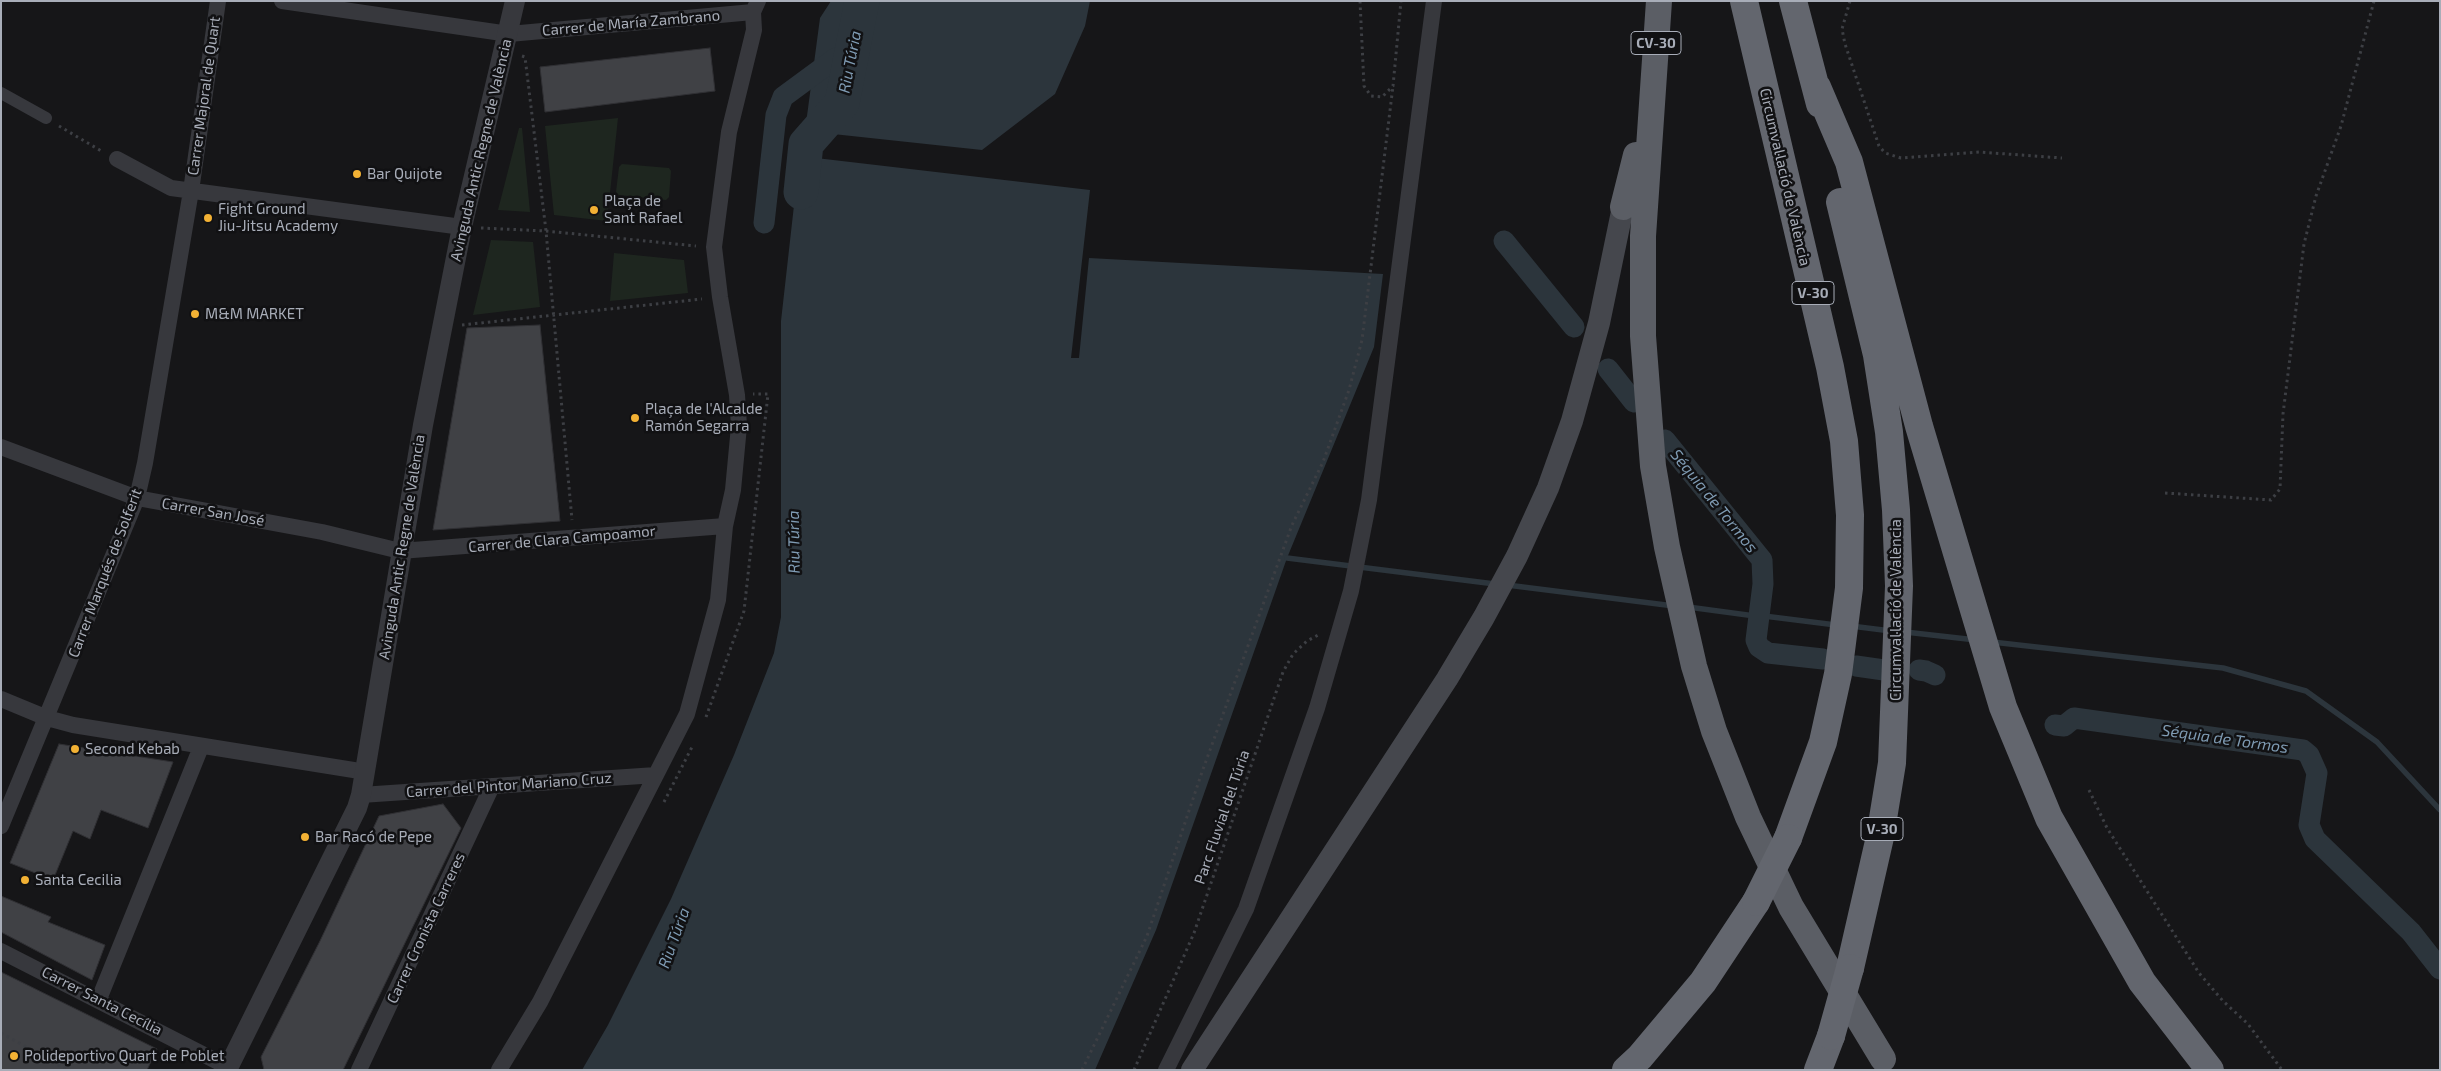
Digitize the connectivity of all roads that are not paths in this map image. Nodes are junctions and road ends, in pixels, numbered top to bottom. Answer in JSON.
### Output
{"nodes":[{"id":1,"x":218,"y":1,"type":"edge"},
{"id":2,"x":282,"y":1,"type":"edge"},
{"id":3,"x":515,"y":1,"type":"edge"},
{"id":4,"x":1434,"y":1,"type":"edge"},
{"id":5,"x":1659,"y":1,"type":"edge"},
{"id":6,"x":1744,"y":1,"type":"edge"},
{"id":7,"x":1793,"y":1,"type":"edge"},
{"id":8,"x":755,"y":7,"type":"edge"},
{"id":9,"x":506,"y":43,"type":"junction"},
{"id":10,"x":1653,"y":84,"type":"junction"},
{"id":11,"x":1817,"y":87,"type":"junction"},
{"id":12,"x":1,"y":93,"type":"edge"},
{"id":13,"x":46,"y":118,"type":"road end"},
{"id":14,"x":117,"y":159,"type":"road end"},
{"id":15,"x":190,"y":191,"type":"junction"},
{"id":16,"x":1624,"y":207,"type":"joint"},
{"id":17,"x":462,"y":227,"type":"junction"},
{"id":18,"x":1,"y":447,"type":"edge"},
{"id":19,"x":137,"y":498,"type":"junction"},
{"id":20,"x":724,"y":526,"type":"junction"},
{"id":21,"x":400,"y":552,"type":"junction"},
{"id":22,"x":1,"y":699,"type":"edge"},
{"id":23,"x":47,"y":718,"type":"junction"},
{"id":24,"x":201,"y":747,"type":"junction"},
{"id":25,"x":366,"y":772,"type":"junction"},
{"id":26,"x":656,"y":775,"type":"junction"},
{"id":27,"x":492,"y":786,"type":"junction"},
{"id":28,"x":362,"y":795,"type":"junction"},
{"id":29,"x":1,"y":826,"type":"edge"},
{"id":30,"x":1,"y":951,"type":"edge"},
{"id":31,"x":99,"y":999,"type":"junction"},
{"id":32,"x":1883,"y":1059,"type":"dead end"},
{"id":33,"x":228,"y":1068,"type":"edge"},
{"id":34,"x":359,"y":1070,"type":"edge"},
{"id":35,"x":499,"y":1070,"type":"edge"},
{"id":36,"x":1166,"y":1070,"type":"edge"},
{"id":37,"x":1192,"y":1070,"type":"edge"},
{"id":38,"x":1626,"y":1070,"type":"edge"},
{"id":39,"x":1818,"y":1070,"type":"edge"},
{"id":40,"x":2210,"y":1070,"type":"edge"}],
"edges":[{"from":1,"to":15,"type":"street","name":"Carrer Majoral de Quart"},
{"from":2,"to":9,"type":"street","name":"Carrer de María Zambrano"},
{"from":3,"to":9,"type":"street","name":"Avinguda Antic Regne de València"},
{"from":4,"to":36,"type":"street"},
{"from":5,"to":10,"type":"highway","number":"CV-30"},
{"from":6,"to":38,"type":"highway","name":"Circumval·lació de València","number":"V-30","bridge":true},
{"from":7,"to":11,"type":"highway","name":"Circumval·lació de València","number":"V-30"},
{"from":8,"to":9,"type":"street","name":"Carrer de María Zambrano"},
{"from":8,"to":20,"type":"street"},
{"from":9,"to":17,"type":"street","name":"Avinguda Antic Regne de València"},
{"from":10,"to":16,"type":"highway"},
{"from":10,"to":32,"type":"highway"},
{"from":11,"to":39,"type":"highway","name":"Circumval·lació de València","number":"V-30","bridge":true},
{"from":11,"to":40,"type":"highway"},
{"from":12,"to":13,"type":"street"},
{"from":14,"to":15,"type":"street"},
{"from":15,"to":17,"type":"street"},
{"from":15,"to":19,"type":"street","name":"Carrer Marqués de Solferit"},
{"from":16,"to":37,"type":"main road"},
{"from":17,"to":21,"type":"street","name":"Avinguda Antic Regne de València"},
{"from":18,"to":19,"type":"street","name":"Carrer San José"},
{"from":19,"to":21,"type":"street","name":"Carrer San José"},
{"from":19,"to":23,"type":"street","name":"Carrer Marqués de Solferit"},
{"from":20,"to":21,"type":"street","name":"Carrer de Clara Campoamor"},
{"from":20,"to":26,"type":"street"},
{"from":21,"to":25,"type":"street","name":"Avinguda Antic Regne de València"},
{"from":22,"to":23,"type":"street"},
{"from":23,"to":24,"type":"street"},
{"from":23,"to":29,"type":"street","name":"Carrer Marqués de Solferit"},
{"from":24,"to":25,"type":"street"},
{"from":24,"to":31,"type":"street"},
{"from":25,"to":28,"type":"street","name":"Avinguda Antic Regne de València"},
{"from":26,"to":27,"type":"street","name":"Carrer del Pintor Mariano Cruz"},
{"from":26,"to":35,"type":"street"},
{"from":27,"to":28,"type":"street","name":"Carrer del Pintor Mariano Cruz"},
{"from":27,"to":34,"type":"street","name":"Carrer Cronista Carreres"},
{"from":28,"to":33,"type":"street","name":"Avinguda Antic Regne de València"},
{"from":30,"to":31,"type":"street","name":"Carrer Santa Cecília"},
{"from":31,"to":33,"type":"street","name":"Carrer Santa Cecília"}]}
